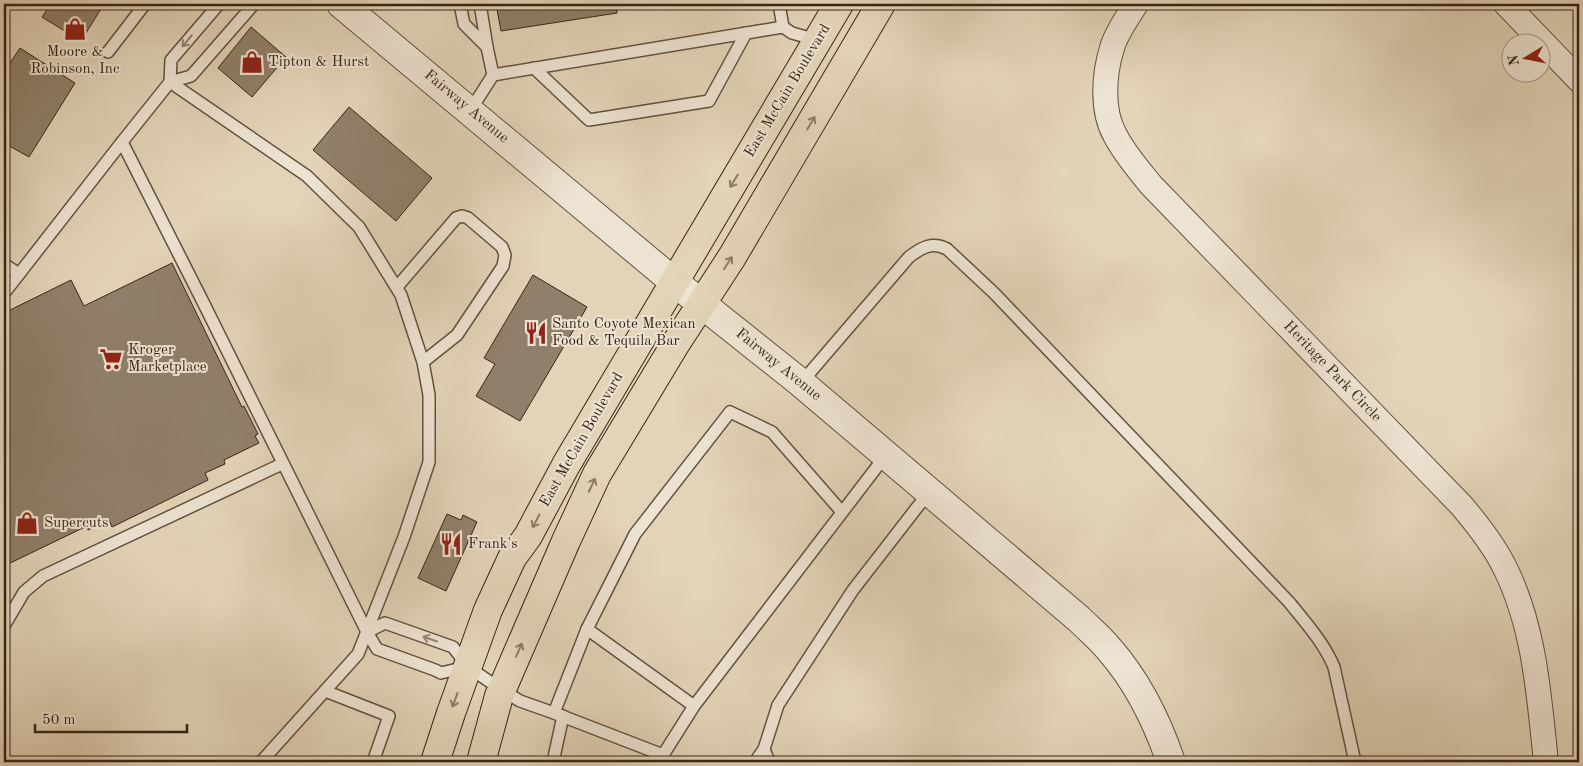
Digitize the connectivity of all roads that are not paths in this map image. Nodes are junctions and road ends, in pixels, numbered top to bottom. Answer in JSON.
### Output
{"nodes":[{"id":1,"x":145,"y":4,"type":"edge"},
{"id":2,"x":219,"y":4,"type":"edge"},
{"id":3,"x":254,"y":4,"type":"edge"},
{"id":4,"x":341,"y":4,"type":"edge"},
{"id":5,"x":460,"y":4,"type":"edge"},
{"id":6,"x":480,"y":4,"type":"edge"},
{"id":7,"x":779,"y":4,"type":"edge"},
{"id":8,"x":839,"y":4,"type":"edge"},
{"id":9,"x":881,"y":4,"type":"edge"},
{"id":10,"x":1136,"y":4,"type":"edge"},
{"id":11,"x":1506,"y":4,"type":"edge"},
{"id":12,"x":783,"y":28,"type":"junction"},
{"id":13,"x":746,"y":32,"type":"junction"},
{"id":14,"x":817,"y":40,"type":"junction"},
{"id":15,"x":487,"y":47,"type":"junction"},
{"id":16,"x":108,"y":52,"type":"dead end"},
{"id":17,"x":534,"y":68,"type":"junction"},
{"id":18,"x":493,"y":75,"type":"junction"},
{"id":19,"x":1579,"y":80,"type":"edge"},
{"id":20,"x":170,"y":82,"type":"junction"},
{"id":21,"x":470,"y":111,"type":"junction"},
{"id":22,"x":122,"y":142,"type":"junction"},
{"id":23,"x":4,"y":264,"type":"edge"},
{"id":24,"x":19,"y":274,"type":"junction"},
{"id":25,"x":674,"y":281,"type":"junction"},
{"id":26,"x":397,"y":288,"type":"junction"},
{"id":27,"x":5,"y":292,"type":"edge"},
{"id":28,"x":702,"y":304,"type":"junction"},
{"id":29,"x":423,"y":362,"type":"junction"},
{"id":30,"x":801,"y":383,"type":"junction"},
{"id":31,"x":886,"y":455,"type":"junction"},
{"id":32,"x":282,"y":464,"type":"junction"},
{"id":33,"x":929,"y":492,"type":"junction"},
{"id":34,"x":842,"y":512,"type":"junction"},
{"id":35,"x":4,"y":626,"type":"edge"},
{"id":36,"x":587,"y":629,"type":"junction"},
{"id":37,"x":367,"y":632,"type":"junction"},
{"id":38,"x":468,"y":667,"type":"junction"},
{"id":39,"x":502,"y":690,"type":"junction"},
{"id":40,"x":325,"y":691,"type":"junction"},
{"id":41,"x":694,"y":706,"type":"junction"},
{"id":42,"x":559,"y":714,"type":"junction"},
{"id":43,"x":764,"y":749,"type":"junction"},
{"id":44,"x":665,"y":758,"type":"edge"},
{"id":45,"x":261,"y":762,"type":"edge"},
{"id":46,"x":372,"y":762,"type":"edge"},
{"id":47,"x":436,"y":762,"type":"edge"},
{"id":48,"x":481,"y":762,"type":"edge"},
{"id":49,"x":553,"y":762,"type":"edge"},
{"id":50,"x":755,"y":762,"type":"edge"},
{"id":51,"x":769,"y":762,"type":"edge"},
{"id":52,"x":1171,"y":762,"type":"edge"},
{"id":53,"x":1355,"y":762,"type":"edge"},
{"id":54,"x":1546,"y":762,"type":"edge"}],
"edges":[{"from":1,"to":16,"type":"lane"},
{"from":2,"to":20,"type":"lane","one_way":true},
{"from":3,"to":20,"type":"lane"},
{"from":4,"to":21,"type":"street","name":"Fairway Avenue"},
{"from":5,"to":15,"type":"lane"},
{"from":6,"to":15,"type":"lane"},
{"from":7,"to":12,"type":"lane"},
{"from":8,"to":14,"type":"main road","name":"East McCain Boulevard"},
{"from":28,"to":9,"type":"main road","name":"East McCain Boulevard","one_way":true},
{"from":10,"to":54,"type":"street","name":"Heritage Park Circle"},
{"from":11,"to":19,"type":"street"},
{"from":12,"to":13,"type":"lane"},
{"from":12,"to":14,"type":"lane"},
{"from":13,"to":17,"type":"lane"},
{"from":13,"to":17,"type":"lane"},
{"from":14,"to":25,"type":"main road","name":"East McCain Boulevard","one_way":true},
{"from":15,"to":18,"type":"lane"},
{"from":17,"to":18,"type":"lane"},
{"from":18,"to":21,"type":"lane"},
{"from":20,"to":22,"type":"lane"},
{"from":20,"to":26,"type":"lane"},
{"from":21,"to":25,"type":"street","name":"Fairway Avenue"},
{"from":22,"to":24,"type":"lane"},
{"from":22,"to":32,"type":"lane"},
{"from":23,"to":24,"type":"lane"},
{"from":24,"to":27,"type":"lane"},
{"from":25,"to":28,"type":"street","name":"Fairway Avenue"},
{"from":25,"to":38,"type":"main road","name":"East McCain Boulevard","one_way":true},
{"from":26,"to":29,"type":"lane"},
{"from":26,"to":29,"type":"lane"},
{"from":28,"to":30,"type":"street","name":"Fairway Avenue"},
{"from":39,"to":28,"type":"main road","name":"East McCain Boulevard","one_way":true},
{"from":29,"to":37,"type":"lane"},
{"from":30,"to":31,"type":"street","name":"Fairway Avenue"},
{"from":30,"to":53,"type":"lane"},
{"from":31,"to":33,"type":"street","name":"Fairway Avenue"},
{"from":31,"to":34,"type":"lane"},
{"from":32,"to":35,"type":"lane"},
{"from":32,"to":37,"type":"lane"},
{"from":33,"to":43,"type":"lane"},
{"from":33,"to":52,"type":"street","name":"Fairway Avenue"},
{"from":34,"to":36,"type":"lane"},
{"from":34,"to":41,"type":"lane"},
{"from":36,"to":41,"type":"lane"},
{"from":36,"to":42,"type":"lane"},
{"from":37,"to":38,"type":"lane"},
{"from":38,"to":37,"type":"lane","one_way":true},
{"from":37,"to":40,"type":"lane"},
{"from":38,"to":39,"type":"lane"},
{"from":38,"to":47,"type":"main road","name":"East McCain Boulevard","one_way":true},
{"from":39,"to":42,"type":"lane"},
{"from":39,"to":48,"type":"main road","name":"East McCain Boulevard"},
{"from":40,"to":45,"type":"lane"},
{"from":40,"to":46,"type":"lane"},
{"from":41,"to":44,"type":"lane"},
{"from":42,"to":44,"type":"lane"},
{"from":42,"to":49,"type":"lane"},
{"from":43,"to":50,"type":"lane"},
{"from":43,"to":51,"type":"lane"}]}
